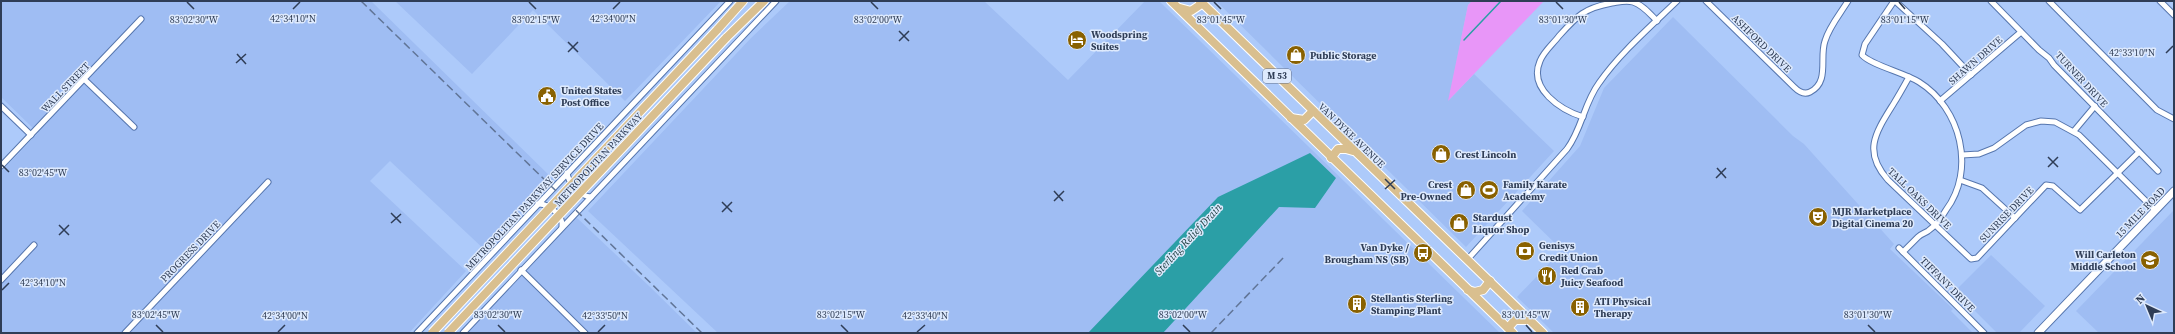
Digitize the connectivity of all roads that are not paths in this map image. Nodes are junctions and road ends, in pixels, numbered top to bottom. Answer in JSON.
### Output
{"nodes":[{"id":1,"x":730,"y":1,"type":"edge"},
{"id":2,"x":743,"y":1,"type":"edge"},
{"id":3,"x":764,"y":1,"type":"edge"},
{"id":4,"x":776,"y":1,"type":"edge"},
{"id":5,"x":1171,"y":1,"type":"edge"},
{"id":6,"x":1677,"y":1,"type":"edge"},
{"id":7,"x":1706,"y":1,"type":"edge"},
{"id":8,"x":1848,"y":1,"type":"edge"},
{"id":9,"x":1895,"y":1,"type":"edge"},
{"id":10,"x":1990,"y":1,"type":"edge"},
{"id":11,"x":2049,"y":1,"type":"edge"},
{"id":12,"x":2160,"y":1,"type":"edge"},
{"id":13,"x":1202,"y":2,"type":"edge"},
{"id":14,"x":1177,"y":7,"type":"junction"},
{"id":15,"x":2174,"y":15,"type":"edge"},
{"id":16,"x":141,"y":19,"type":"dead end"},
{"id":17,"x":1657,"y":21,"type":"junction"},
{"id":18,"x":2021,"y":32,"type":"junction"},
{"id":19,"x":1971,"y":75,"type":"junction"},
{"id":20,"x":1909,"y":77,"type":"junction"},
{"id":21,"x":85,"y":80,"type":"junction"},
{"id":22,"x":1940,"y":101,"type":"junction"},
{"id":23,"x":1,"y":106,"type":"edge"},
{"id":24,"x":2095,"y":106,"type":"junction"},
{"id":25,"x":1313,"y":111,"type":"junction"},
{"id":26,"x":1289,"y":117,"type":"junction"},
{"id":27,"x":1583,"y":117,"type":"junction"},
{"id":28,"x":2174,"y":119,"type":"edge"},
{"id":29,"x":134,"y":127,"type":"dead end"},
{"id":30,"x":2074,"y":131,"type":"junction"},
{"id":31,"x":31,"y":135,"type":"junction"},
{"id":32,"x":1354,"y":152,"type":"junction"},
{"id":33,"x":2139,"y":152,"type":"junction"},
{"id":34,"x":1962,"y":155,"type":"junction"},
{"id":35,"x":1331,"y":158,"type":"junction"},
{"id":36,"x":1,"y":166,"type":"edge"},
{"id":37,"x":2158,"y":171,"type":"dead end"},
{"id":38,"x":567,"y":173,"type":"junction"},
{"id":39,"x":2118,"y":173,"type":"junction"},
{"id":40,"x":1960,"y":180,"type":"junction"},
{"id":41,"x":268,"y":182,"type":"dead end"},
{"id":42,"x":2174,"y":191,"type":"edge"},
{"id":43,"x":591,"y":197,"type":"junction"},
{"id":44,"x":538,"y":204,"type":"junction"},
{"id":45,"x":2155,"y":210,"type":"junction"},
{"id":46,"x":2014,"y":218,"type":"junction"},
{"id":47,"x":1934,"y":225,"type":"junction"},
{"id":48,"x":562,"y":227,"type":"junction"},
{"id":49,"x":34,"y":245,"type":"dead end"},
{"id":50,"x":1467,"y":260,"type":"junction"},
{"id":51,"x":1972,"y":260,"type":"joint"},
{"id":52,"x":522,"y":270,"type":"junction"},
{"id":53,"x":1,"y":280,"type":"edge"},
{"id":54,"x":1490,"y":281,"type":"junction"},
{"id":55,"x":1467,"y":290,"type":"junction"},
{"id":56,"x":1529,"y":320,"type":"junction"},
{"id":57,"x":1510,"y":331,"type":"edge"},
{"id":58,"x":125,"y":333,"type":"edge"},
{"id":59,"x":417,"y":333,"type":"edge"},
{"id":60,"x":432,"y":333,"type":"edge"},
{"id":61,"x":448,"y":333,"type":"edge"},
{"id":62,"x":463,"y":333,"type":"edge"},
{"id":63,"x":585,"y":333,"type":"edge"},
{"id":64,"x":1543,"y":333,"type":"edge"},
{"id":65,"x":1984,"y":333,"type":"edge"},
{"id":66,"x":2038,"y":333,"type":"edge"}],
"edges":[{"from":1,"to":38,"type":"street","name":"METROPOLITAN PARKWAY SERVICE DRIVE"},
{"from":2,"to":60,"type":"main road","name":"METROPOLITAN PARKWAY","bridge":true},
{"from":3,"to":61,"type":"main road","name":"METROPOLITAN PARKWAY","bridge":true},
{"from":4,"to":43,"type":"street"},
{"from":5,"to":14,"type":"main road","number":"M 53"},
{"from":6,"to":17,"type":"street"},
{"from":7,"to":8,"type":"street","name":"ASHFORD DRIVE"},
{"from":9,"to":19,"type":"street"},
{"from":9,"to":20,"type":"street"},
{"from":10,"to":18,"type":"street","name":"TURNER DRIVE"},
{"from":11,"to":28,"type":"street"},
{"from":12,"to":15,"type":"street"},
{"from":13,"to":14,"type":"main road"},
{"from":13,"to":25,"type":"main road","name":"VAN DYKE AVENUE","number":"M 53"},
{"from":14,"to":26,"type":"main road","number":"M 53"},
{"from":16,"to":21,"type":"street","name":"WALL STREET"},
{"from":17,"to":27,"type":"street"},
{"from":17,"to":27,"type":"street"},
{"from":18,"to":19,"type":"street","name":"SHAWN DRIVE"},
{"from":18,"to":24,"type":"street","name":"TURNER DRIVE"},
{"from":19,"to":22,"type":"street","name":"SHAWN DRIVE"},
{"from":20,"to":22,"type":"street"},
{"from":20,"to":47,"type":"street","name":"TALL OAKS DRIVE"},
{"from":21,"to":29,"type":"street"},
{"from":21,"to":31,"type":"street","name":"WALL STREET"},
{"from":22,"to":34,"type":"street"},
{"from":23,"to":31,"type":"street"},
{"from":24,"to":30,"type":"street"},
{"from":24,"to":33,"type":"street","name":"TURNER DRIVE"},
{"from":25,"to":26,"type":"main road"},
{"from":25,"to":32,"type":"main road","name":"VAN DYKE AVENUE","number":"M 53"},
{"from":26,"to":35,"type":"main road","number":"M 53"},
{"from":27,"to":50,"type":"street"},
{"from":30,"to":34,"type":"street"},
{"from":30,"to":39,"type":"street"},
{"from":31,"to":36,"type":"street","name":"WALL STREET"},
{"from":32,"to":35,"type":"main road"},
{"from":32,"to":50,"type":"main road","name":"VAN DYKE AVENUE","number":"M 53"},
{"from":33,"to":37,"type":"street","name":"TURNER DRIVE"},
{"from":33,"to":39,"type":"street","name":"SUNRISE DRIVE"},
{"from":34,"to":40,"type":"street"},
{"from":35,"to":55,"type":"main road","number":"M 53"},
{"from":38,"to":43,"type":"street"},
{"from":38,"to":44,"type":"street","name":"METROPOLITAN PARKWAY SERVICE DRIVE"},
{"from":39,"to":45,"type":"street"},
{"from":39,"to":46,"type":"street","name":"SUNRISE DRIVE"},
{"from":40,"to":46,"type":"street"},
{"from":40,"to":47,"type":"street"},
{"from":41,"to":58,"type":"street","name":"PROGRESS DRIVE"},
{"from":42,"to":45,"type":"main road","name":"15 MILE ROAD"},
{"from":43,"to":48,"type":"street"},
{"from":44,"to":48,"type":"street"},
{"from":44,"to":59,"type":"street","name":"METROPOLITAN PARKWAY SERVICE DRIVE"},
{"from":45,"to":66,"type":"main road","name":"15 MILE ROAD"},
{"from":46,"to":51,"type":"street","name":"SUNRISE DRIVE"},
{"from":47,"to":51,"type":"street","name":"TALL OAKS DRIVE"},
{"from":47,"to":65,"type":"street","name":"TIFFANY DRIVE"},
{"from":48,"to":52,"type":"street"},
{"from":49,"to":53,"type":"street"},
{"from":50,"to":54,"type":"main road","name":"VAN DYKE AVENUE","number":"M 53"},
{"from":52,"to":62,"type":"street"},
{"from":52,"to":63,"type":"street"},
{"from":54,"to":55,"type":"main road"},
{"from":54,"to":56,"type":"main road","name":"VAN DYKE AVENUE","number":"M 53"},
{"from":55,"to":57,"type":"main road","number":"M 53"},
{"from":56,"to":57,"type":"main road"},
{"from":56,"to":64,"type":"main road","name":"VAN DYKE AVENUE","number":"M 53"}]}
